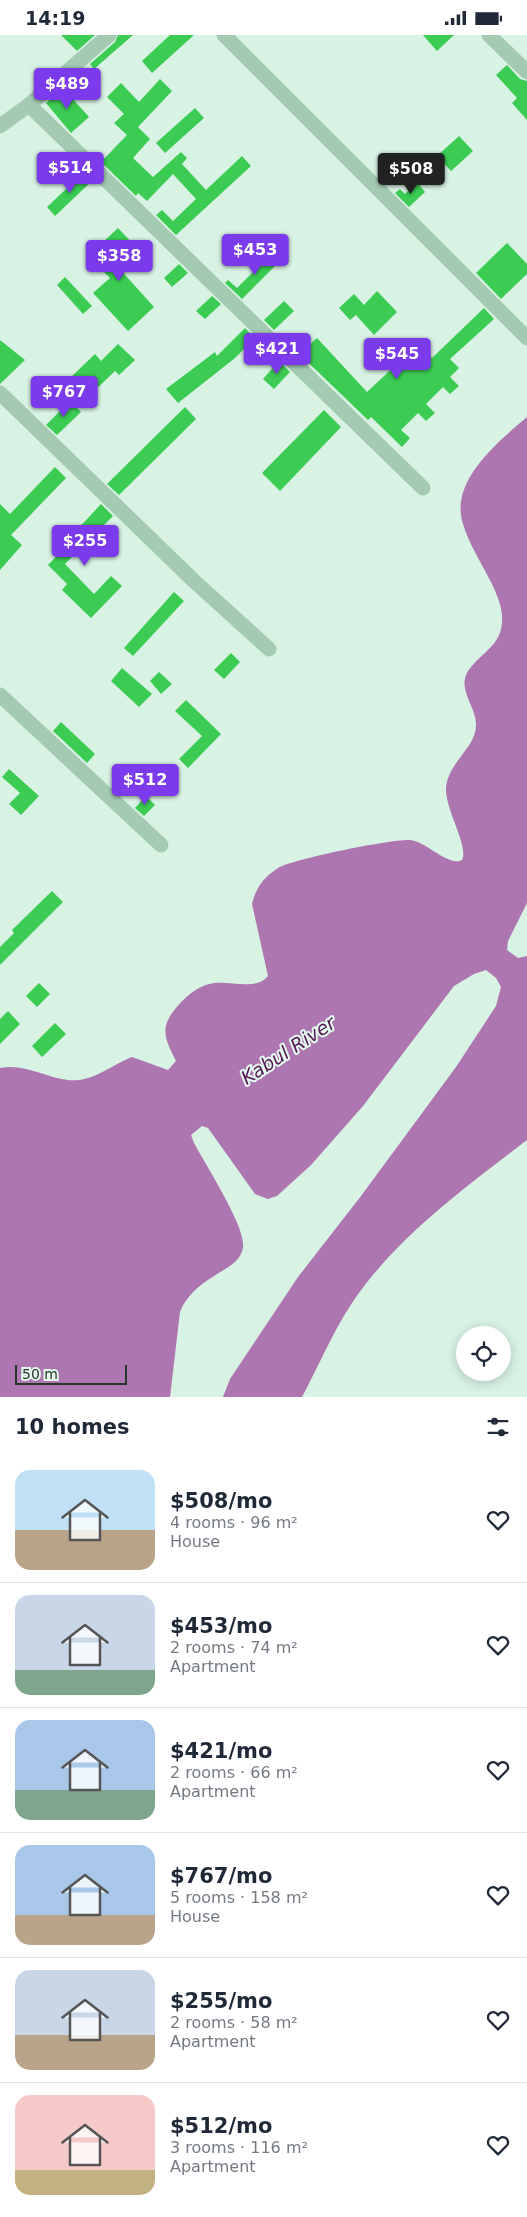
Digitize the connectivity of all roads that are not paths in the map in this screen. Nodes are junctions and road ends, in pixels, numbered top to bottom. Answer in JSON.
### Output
{"nodes":[{"id":1,"x":109,"y":35,"type":"edge"},
{"id":2,"x":224,"y":35,"type":"edge"},
{"id":3,"x":489,"y":35,"type":"edge"},
{"id":4,"x":527,"y":72,"type":"edge"},
{"id":5,"x":29,"y":105,"type":"junction"},
{"id":6,"x":0,"y":126,"type":"edge"},
{"id":7,"x":527,"y":338,"type":"edge"},
{"id":8,"x":0,"y":393,"type":"edge"},
{"id":9,"x":422,"y":488,"type":"dead end"},
{"id":10,"x":270,"y":649,"type":"dead end"},
{"id":11,"x":0,"y":695,"type":"edge"},
{"id":12,"x":161,"y":845,"type":"dead end"}],
"edges":[{"from":1,"to":5,"type":"street"},
{"from":2,"to":7,"type":"street"},
{"from":3,"to":4,"type":"street"},
{"from":5,"to":6,"type":"street"},
{"from":5,"to":9,"type":"street"},
{"from":8,"to":10,"type":"street"},
{"from":11,"to":12,"type":"street"}]}
